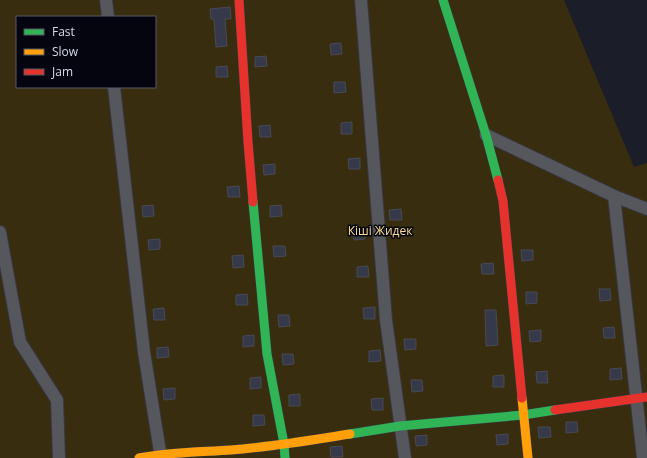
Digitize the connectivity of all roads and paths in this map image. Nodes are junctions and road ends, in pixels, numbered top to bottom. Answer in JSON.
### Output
{"nodes":[{"id":1,"x":106,"y":0,"type":"edge"},
{"id":2,"x":239,"y":0,"type":"edge"},
{"id":3,"x":361,"y":0,"type":"edge"},
{"id":4,"x":443,"y":0,"type":"edge"},
{"id":5,"x":108,"y":16,"type":"edge"},
{"id":6,"x":114,"y":88,"type":"edge"},
{"id":7,"x":486,"y":135,"type":"junction"},
{"id":8,"x":614,"y":196,"type":"junction"},
{"id":9,"x":647,"y":209,"type":"edge"},
{"id":10,"x":1,"y":240,"type":"edge"},
{"id":11,"x":642,"y":398,"type":"edge"},
{"id":12,"x":523,"y":415,"type":"junction"},
{"id":13,"x":400,"y":426,"type":"junction"},
{"id":14,"x":284,"y":444,"type":"junction"},
{"id":15,"x":161,"y":456,"type":"edge"},
{"id":16,"x":58,"y":458,"type":"edge"},
{"id":17,"x":139,"y":458,"type":"edge"},
{"id":18,"x":285,"y":458,"type":"edge"},
{"id":19,"x":405,"y":458,"type":"edge"},
{"id":20,"x":528,"y":458,"type":"edge"},
{"id":21,"x":643,"y":458,"type":"edge"}],
"edges":[{"from":1,"to":5,"type":"street"},
{"from":2,"to":14,"type":"street"},
{"from":3,"to":13,"type":"street"},
{"from":4,"to":7,"type":"street"},
{"from":6,"to":15,"type":"street"},
{"from":7,"to":8,"type":"street"},
{"from":7,"to":12,"type":"street"},
{"from":8,"to":9,"type":"street"},
{"from":8,"to":11,"type":"street"},
{"from":10,"to":16,"type":"street"},
{"from":11,"to":12,"type":"street"},
{"from":11,"to":21,"type":"street"},
{"from":12,"to":13,"type":"street"},
{"from":12,"to":20,"type":"street"},
{"from":13,"to":14,"type":"street"},
{"from":13,"to":19,"type":"street"},
{"from":14,"to":15,"type":"street"},
{"from":14,"to":18,"type":"street"},
{"from":15,"to":17,"type":"street"}]}
